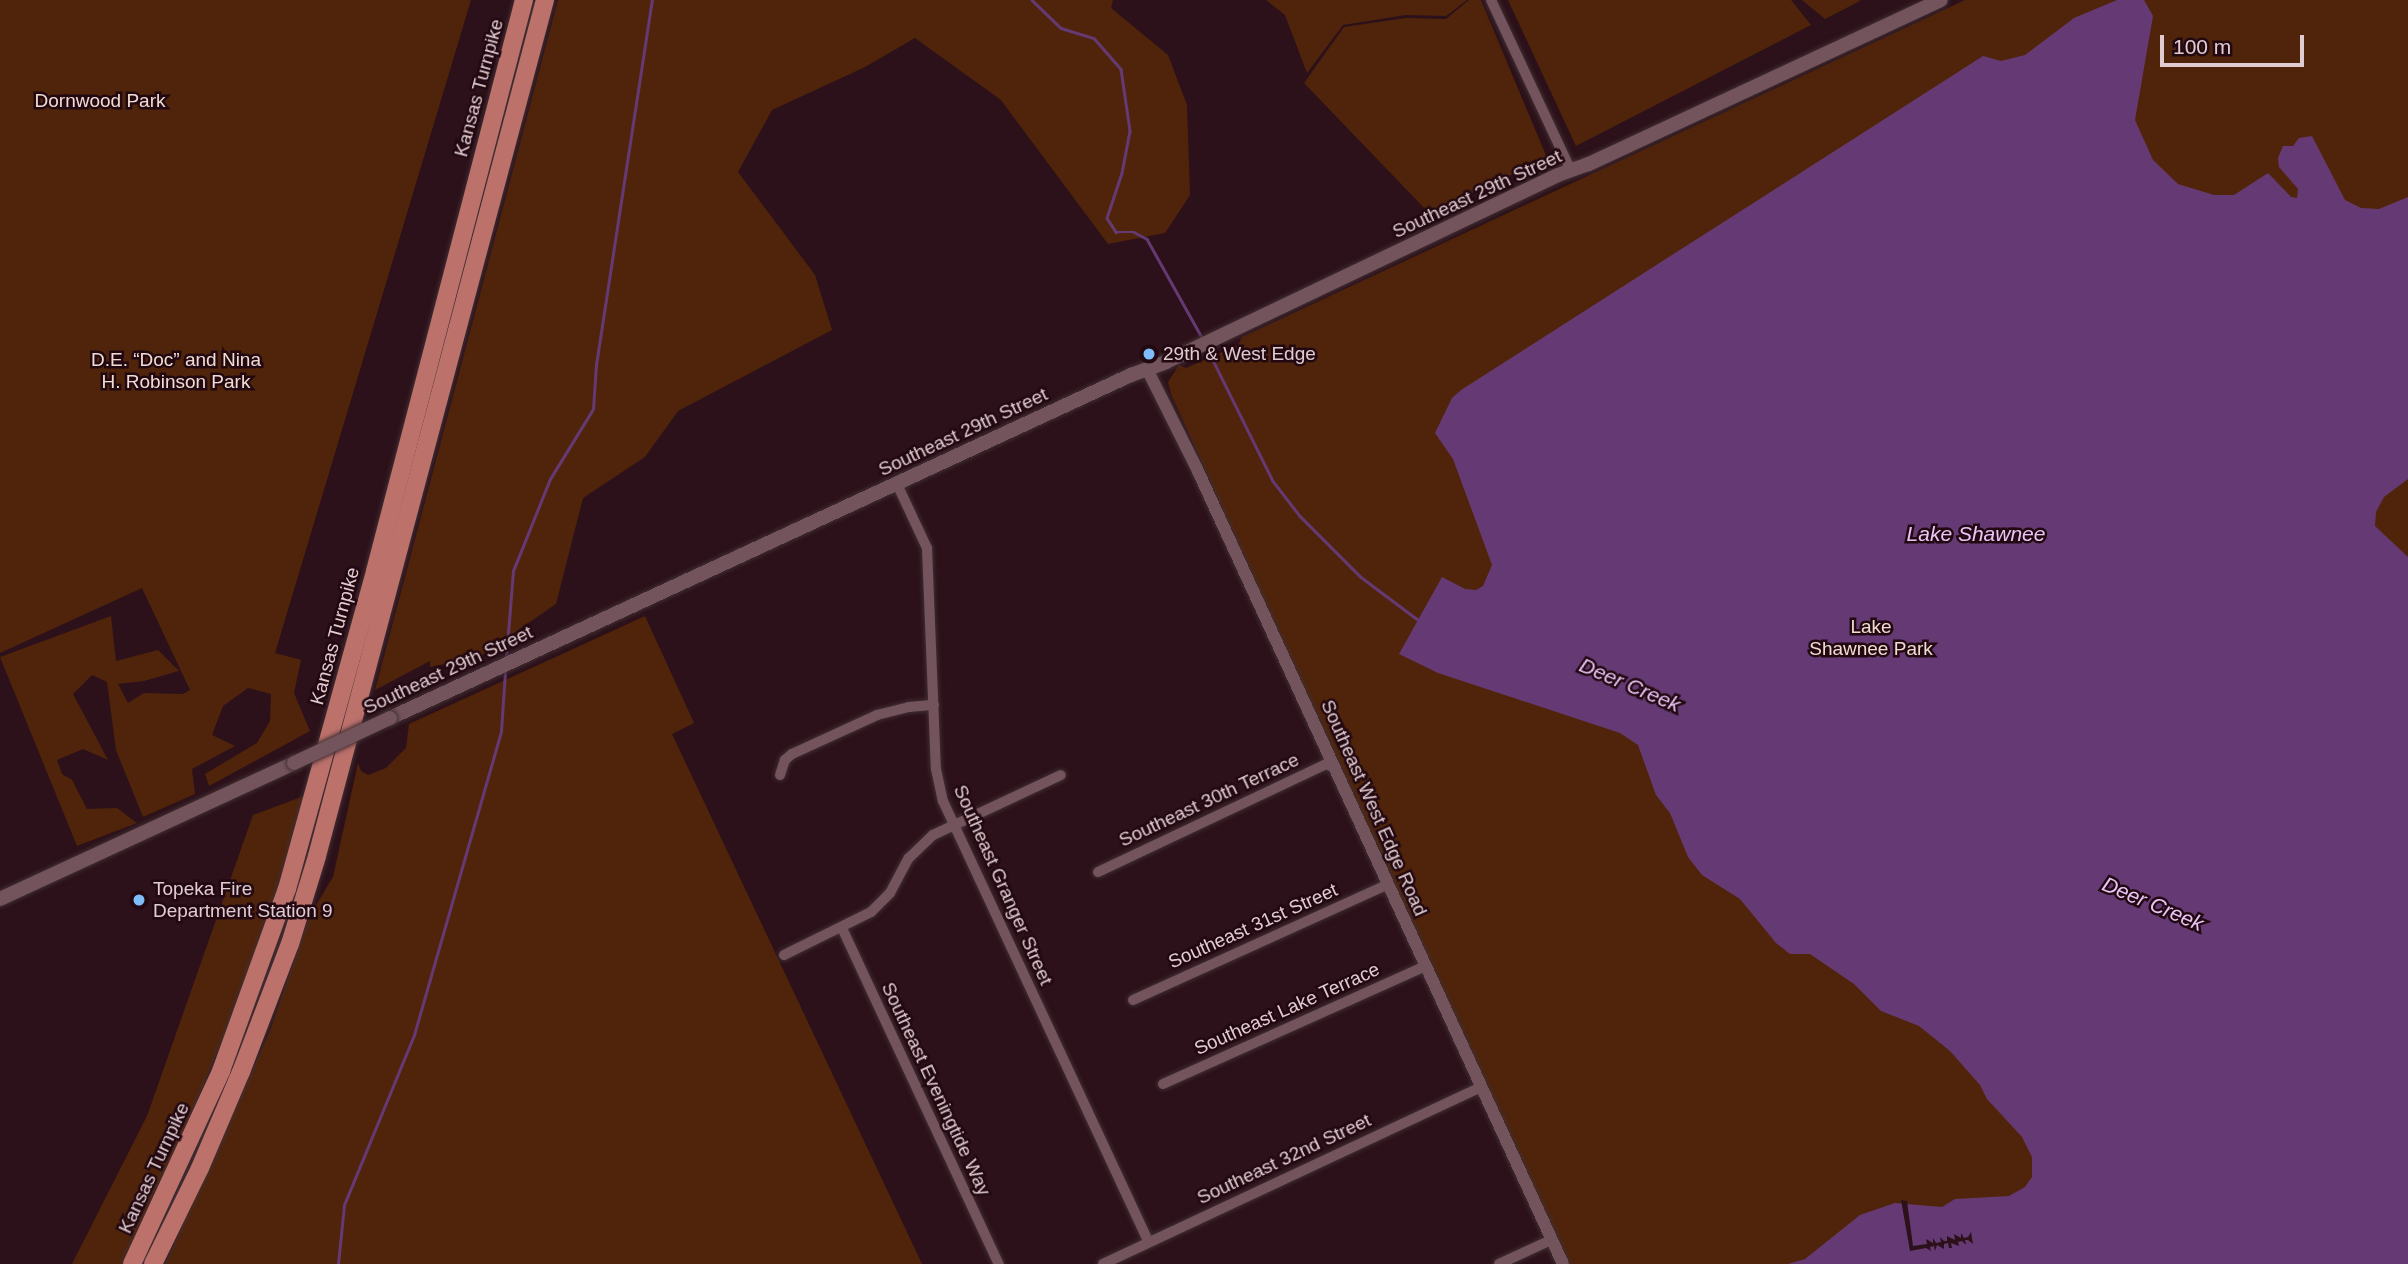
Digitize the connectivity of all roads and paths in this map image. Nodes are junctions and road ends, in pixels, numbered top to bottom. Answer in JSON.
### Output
{"nodes":[{"id":1,"x":524,"y":0,"type":"edge"},
{"id":2,"x":545,"y":0,"type":"edge"},
{"id":3,"x":1490,"y":0,"type":"edge"},
{"id":4,"x":1941,"y":0,"type":"edge"},
{"id":5,"x":1571,"y":170,"type":"junction"},
{"id":6,"x":1147,"y":369,"type":"junction"},
{"id":7,"x":897,"y":484,"type":"junction"},
{"id":8,"x":934,"y":705,"type":"junction"},
{"id":9,"x":1335,"y":768,"type":"junction"},
{"id":10,"x":780,"y":775,"type":"dead end"},
{"id":11,"x":1061,"y":775,"type":"dead end"},
{"id":12,"x":953,"y":825,"type":"junction"},
{"id":13,"x":1098,"y":872,"type":"dead end"},
{"id":14,"x":1387,"y":885,"type":"junction"},
{"id":15,"x":0,"y":899,"type":"edge"},
{"id":16,"x":842,"y":928,"type":"junction"},
{"id":17,"x":785,"y":955,"type":"dead end"},
{"id":18,"x":1424,"y":966,"type":"junction"},
{"id":19,"x":1133,"y":1000,"type":"dead end"},
{"id":20,"x":1163,"y":1084,"type":"dead end"},
{"id":21,"x":1480,"y":1087,"type":"junction"},
{"id":22,"x":1551,"y":1240,"type":"junction"},
{"id":23,"x":1148,"y":1241,"type":"junction"},
{"id":24,"x":132,"y":1264,"type":"edge"},
{"id":25,"x":153,"y":1264,"type":"edge"},
{"id":26,"x":999,"y":1264,"type":"edge"},
{"id":27,"x":1103,"y":1264,"type":"edge"},
{"id":28,"x":1499,"y":1264,"type":"edge"},
{"id":29,"x":1563,"y":1264,"type":"edge"}],
"edges":[{"from":1,"to":24,"type":"highway","name":"Kansas Turnpike"},
{"from":2,"to":25,"type":"highway","name":"Kansas Turnpike"},
{"from":3,"to":5,"type":"street"},
{"from":4,"to":5,"type":"main road","name":"Southeast 29th Street"},
{"from":5,"to":6,"type":"main road","name":"Southeast 29th Street"},
{"from":6,"to":7,"type":"main road","name":"Southeast 29th Street"},
{"from":6,"to":9,"type":"street","name":"Southeast West Edge Road"},
{"from":7,"to":8,"type":"street","name":"Southeast Granger Street"},
{"from":7,"to":15,"type":"main road","name":"Southeast 29th Street","bridge":true},
{"from":8,"to":10,"type":"street"},
{"from":8,"to":12,"type":"street","name":"Southeast Granger Street"},
{"from":9,"to":13,"type":"street","name":"Southeast 30th Terrace"},
{"from":9,"to":14,"type":"street","name":"Southeast West Edge Road"},
{"from":11,"to":12,"type":"street"},
{"from":12,"to":16,"type":"street"},
{"from":12,"to":23,"type":"street","name":"Southeast Granger Street"},
{"from":14,"to":18,"type":"street","name":"Southeast West Edge Road"},
{"from":14,"to":19,"type":"street","name":"Southeast 31st Street"},
{"from":16,"to":17,"type":"street"},
{"from":16,"to":26,"type":"street","name":"Southeast Eveningtide Way"},
{"from":18,"to":20,"type":"street","name":"Southeast Lake Terrace"},
{"from":18,"to":21,"type":"street","name":"Southeast West Edge Road"},
{"from":21,"to":22,"type":"street","name":"Southeast West Edge Road"},
{"from":21,"to":23,"type":"street","name":"Southeast 32nd Street"},
{"from":22,"to":28,"type":"street"},
{"from":22,"to":29,"type":"street","name":"Southeast West Edge Road"},
{"from":23,"to":27,"type":"street","name":"Southeast 32nd Street"}]}
